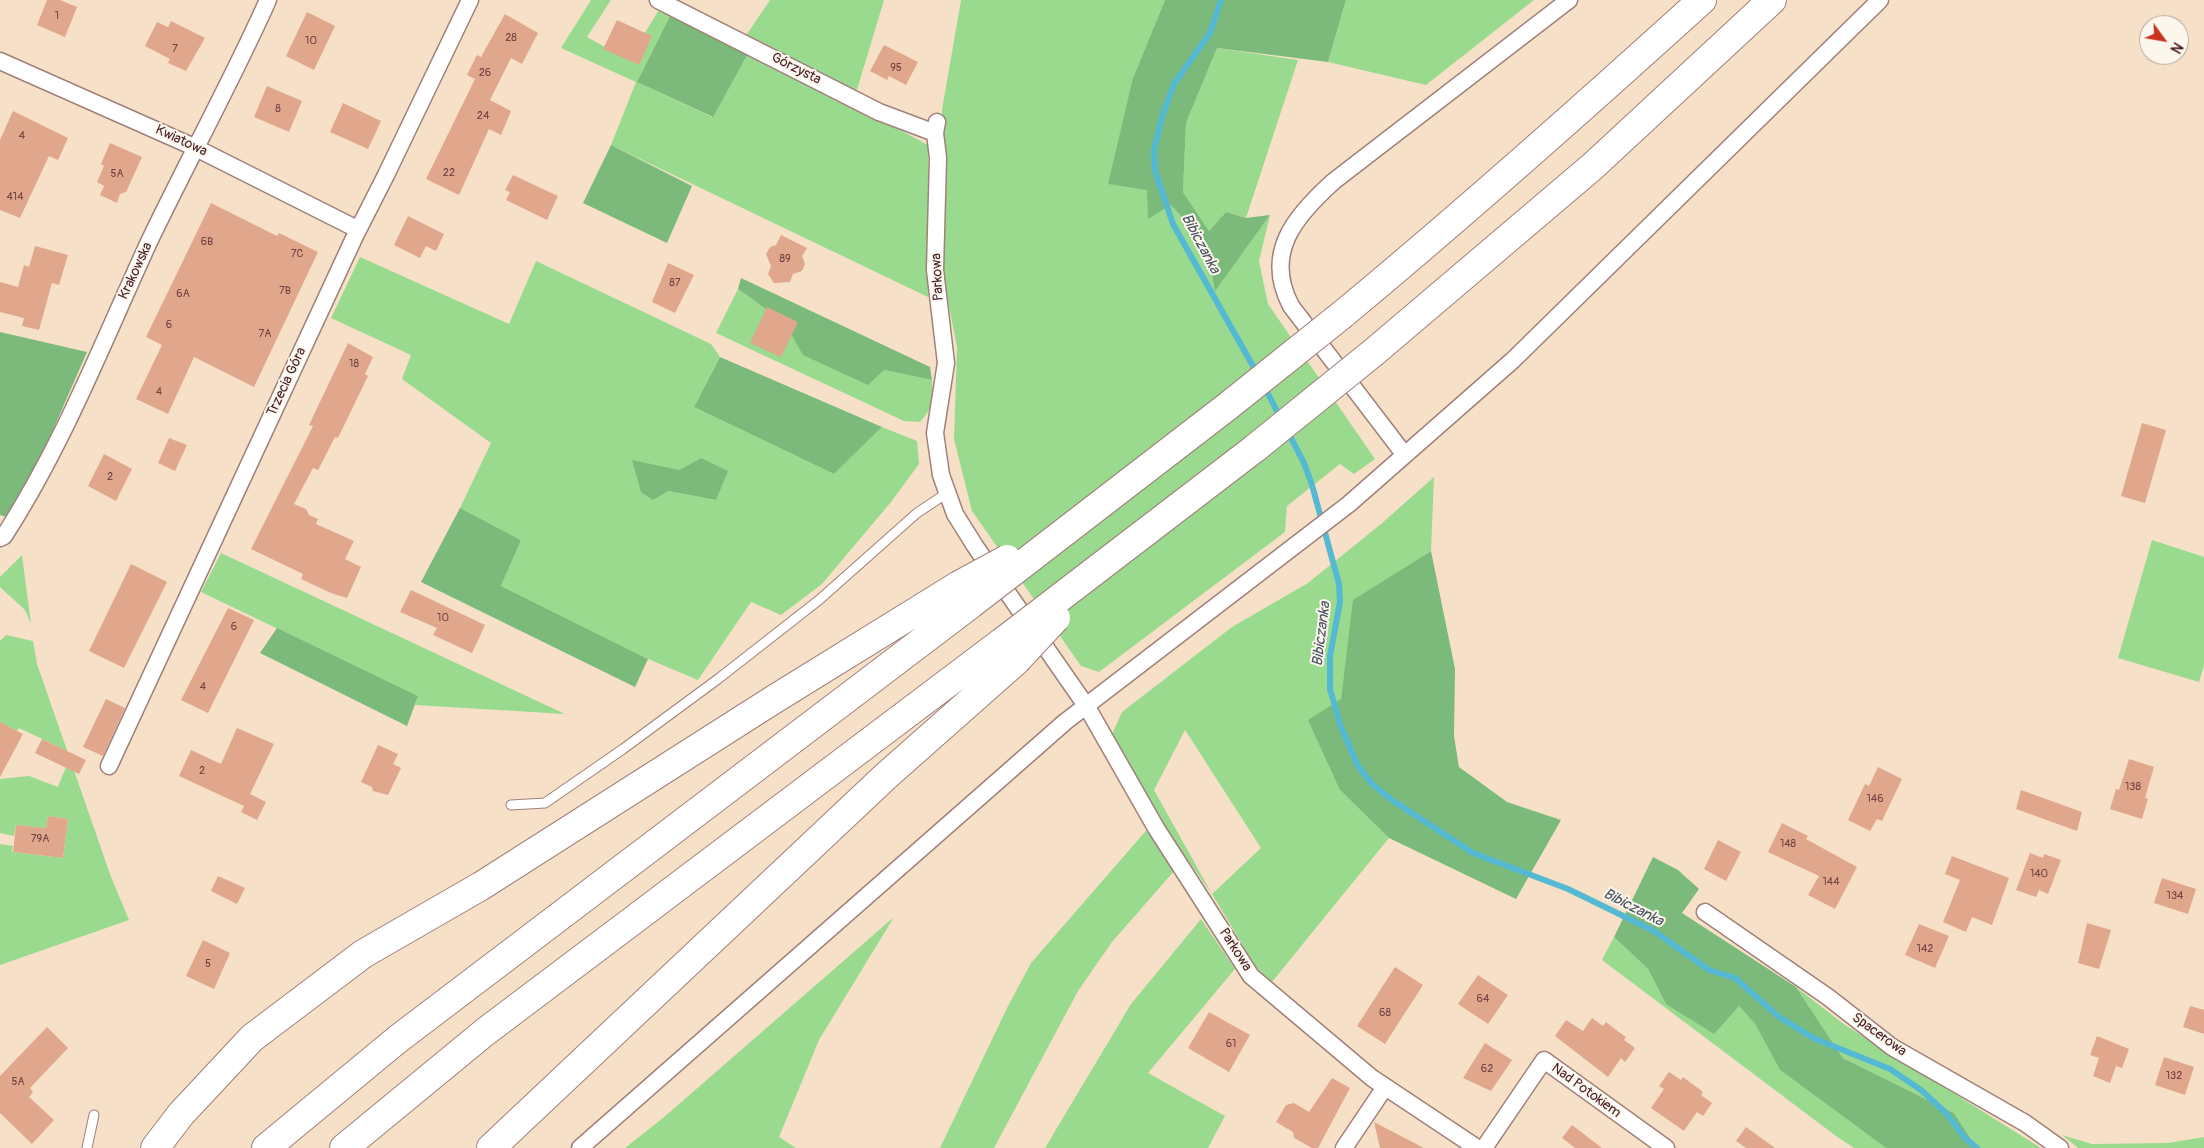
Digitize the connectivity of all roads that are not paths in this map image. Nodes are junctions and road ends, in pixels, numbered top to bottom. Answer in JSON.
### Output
{"nodes":[{"id":1,"x":268,"y":0,"type":"edge"},
{"id":2,"x":470,"y":0,"type":"edge"},
{"id":3,"x":658,"y":0,"type":"edge"},
{"id":4,"x":1569,"y":0,"type":"edge"},
{"id":5,"x":1702,"y":0,"type":"edge"},
{"id":6,"x":1772,"y":0,"type":"edge"},
{"id":7,"x":1880,"y":0,"type":"edge"},
{"id":8,"x":0,"y":61,"type":"edge"},
{"id":9,"x":936,"y":127,"type":"joint"},
{"id":10,"x":194,"y":147,"type":"junction"},
{"id":11,"x":358,"y":230,"type":"junction"},
{"id":12,"x":1404,"y":454,"type":"junction"},
{"id":13,"x":947,"y":493,"type":"junction"},
{"id":14,"x":0,"y":538,"type":"edge"},
{"id":15,"x":965,"y":594,"type":"junction"},
{"id":16,"x":1009,"y":651,"type":"junction"},
{"id":17,"x":1087,"y":707,"type":"junction"},
{"id":18,"x":109,"y":766,"type":"dead end"},
{"id":19,"x":511,"y":805,"type":"dead end"},
{"id":20,"x":1705,"y":912,"type":"dead end"},
{"id":21,"x":1385,"y":1087,"type":"junction"},
{"id":22,"x":94,"y":1115,"type":"dead end"},
{"id":23,"x":87,"y":1148,"type":"edge"},
{"id":24,"x":155,"y":1148,"type":"edge"},
{"id":25,"x":266,"y":1148,"type":"edge"},
{"id":26,"x":344,"y":1148,"type":"edge"},
{"id":27,"x":491,"y":1148,"type":"edge"},
{"id":28,"x":580,"y":1148,"type":"edge"},
{"id":29,"x":1344,"y":1148,"type":"edge"},
{"id":30,"x":1477,"y":1148,"type":"edge"},
{"id":31,"x":1484,"y":1148,"type":"edge"},
{"id":32,"x":1666,"y":1148,"type":"edge"},
{"id":33,"x":2060,"y":1148,"type":"edge"}],
"edges":[{"from":1,"to":10,"type":"street","name":"Krakowska"},
{"from":2,"to":11,"type":"street","name":"Trzecia Góra"},
{"from":3,"to":9,"type":"street","name":"Górzysta"},
{"from":4,"to":12,"type":"street"},
{"from":5,"to":15,"type":"highway","bridge":true},
{"from":6,"to":16,"type":"highway","bridge":true},
{"from":7,"to":12,"type":"street"},
{"from":8,"to":10,"type":"street","name":"Kwiatowa"},
{"from":9,"to":13,"type":"street","name":"Parkowa"},
{"from":10,"to":11,"type":"street","name":"Kwiatowa"},
{"from":10,"to":14,"type":"street","name":"Krakowska"},
{"from":11,"to":18,"type":"street","name":"Trzecia Góra"},
{"from":12,"to":17,"type":"street"},
{"from":13,"to":17,"type":"street","name":"Parkowa"},
{"from":13,"to":19,"type":"lane"},
{"from":15,"to":24,"type":"highway"},
{"from":15,"to":25,"type":"highway"},
{"from":16,"to":26,"type":"highway"},
{"from":16,"to":27,"type":"highway"},
{"from":17,"to":21,"type":"street","name":"Parkowa"},
{"from":17,"to":28,"type":"street"},
{"from":20,"to":33,"type":"street","name":"Spacerowa"},
{"from":21,"to":29,"type":"street"},
{"from":21,"to":30,"type":"street","name":"Parkowa"},
{"from":22,"to":23,"type":"lane"},
{"from":31,"to":32,"type":"street","name":"Nad Potokiem"}]}
